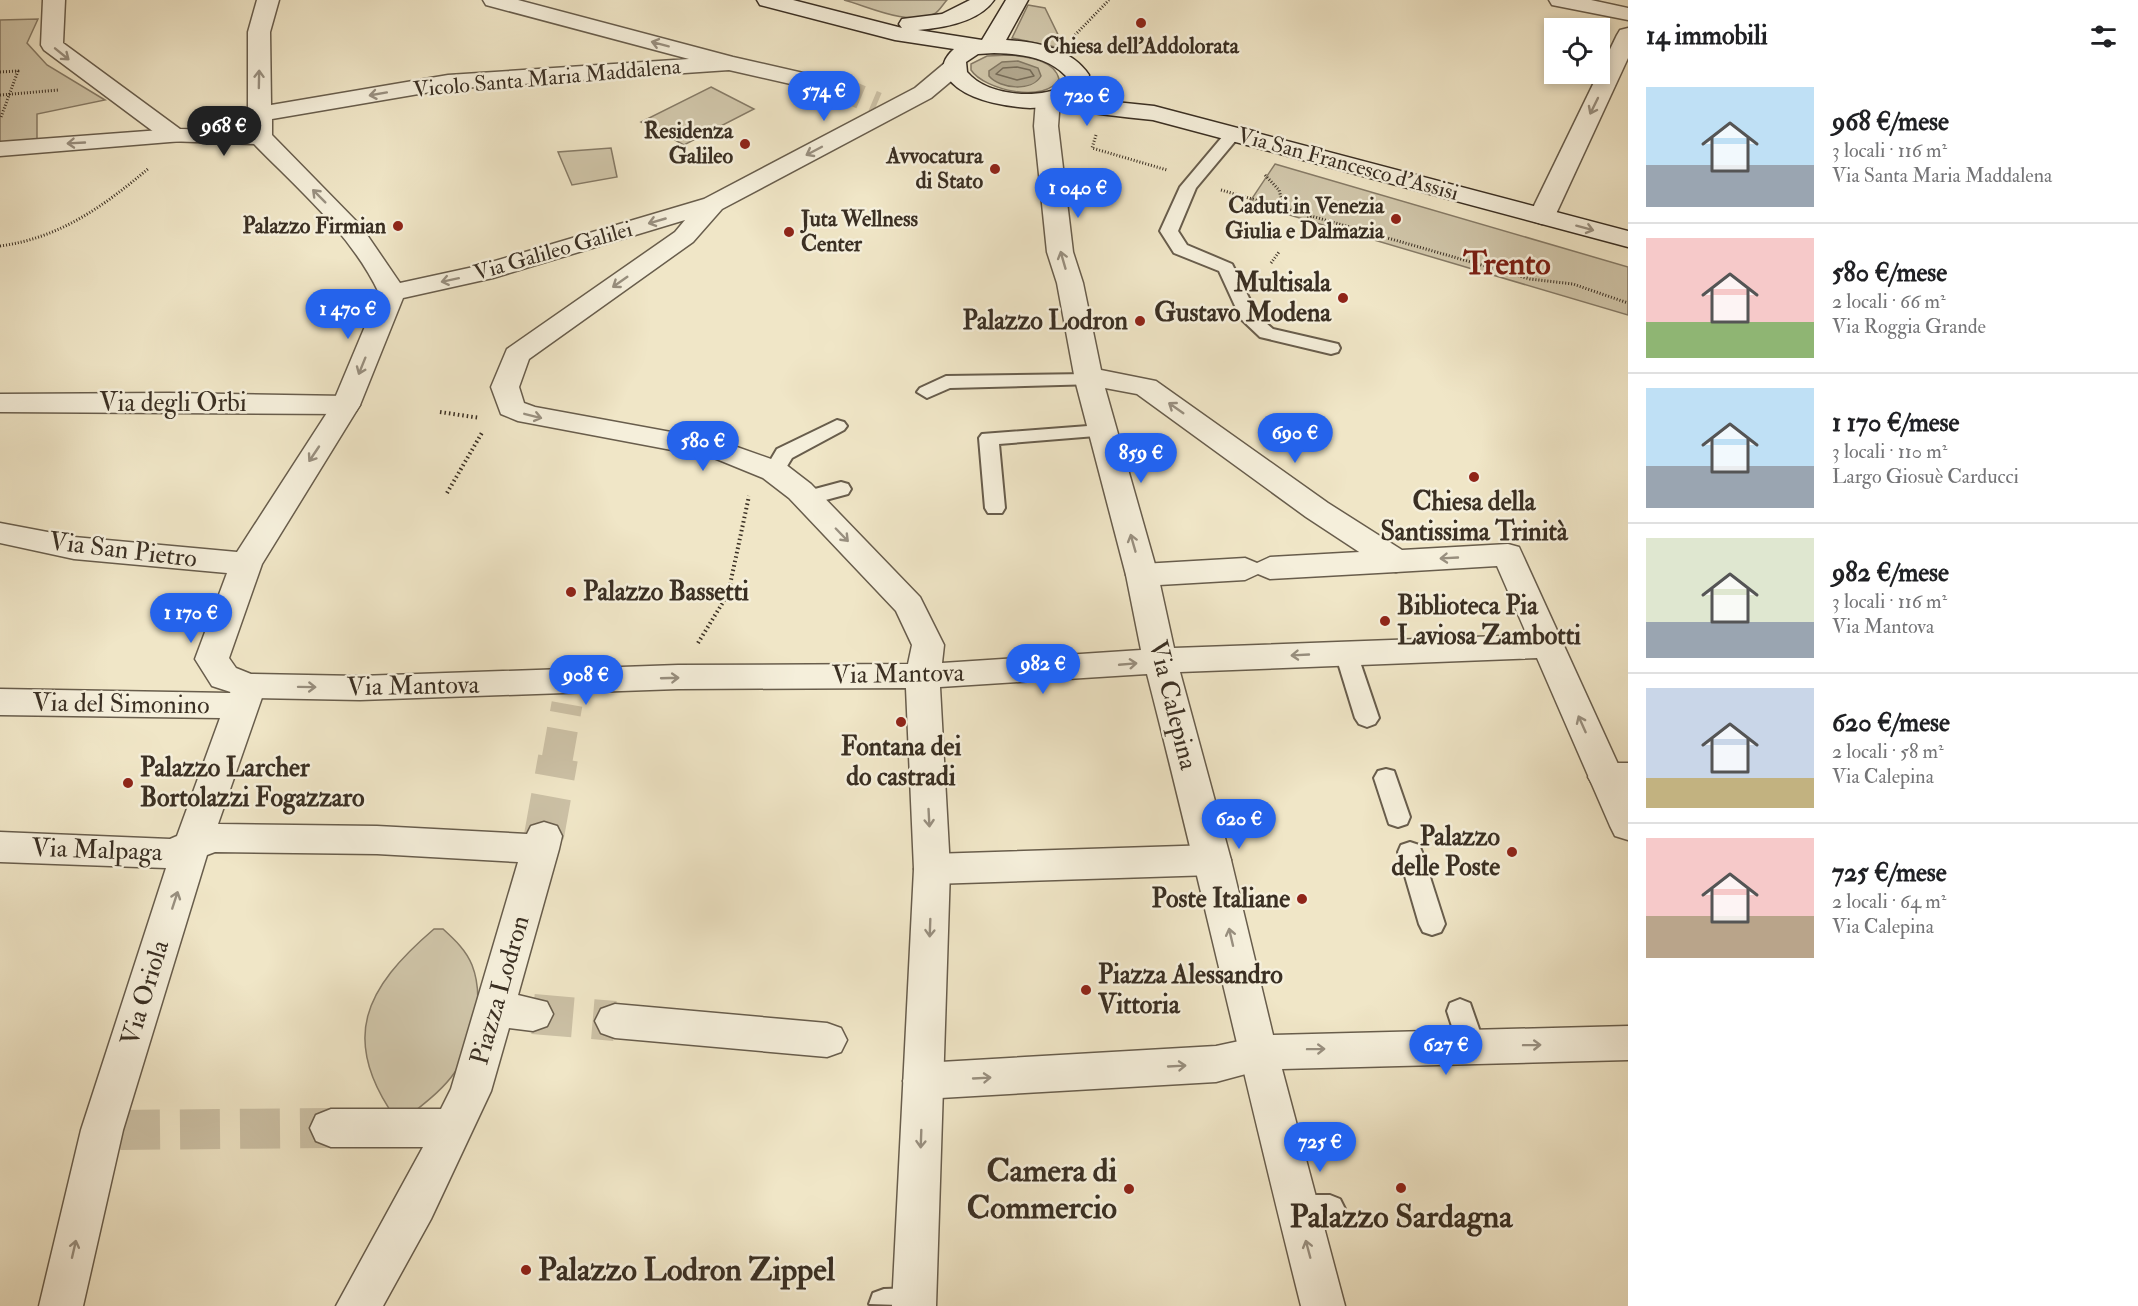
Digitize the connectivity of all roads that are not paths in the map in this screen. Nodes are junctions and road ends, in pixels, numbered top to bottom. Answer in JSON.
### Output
{"nodes":[{"id":1,"x":54,"y":0,"type":"edge"},
{"id":2,"x":268,"y":0,"type":"edge"},
{"id":3,"x":494,"y":0,"type":"edge"},
{"id":4,"x":768,"y":0,"type":"edge"},
{"id":5,"x":983,"y":0,"type":"edge"},
{"id":6,"x":1017,"y":0,"type":"edge"},
{"id":7,"x":1560,"y":0,"type":"edge"},
{"id":8,"x":1628,"y":15,"type":"edge"},
{"id":9,"x":852,"y":23,"type":"junction"},
{"id":10,"x":895,"y":33,"type":"junction"},
{"id":11,"x":1628,"y":35,"type":"edge"},
{"id":12,"x":987,"y":47,"type":"junction"},
{"id":13,"x":729,"y":63,"type":"junction"},
{"id":14,"x":955,"y":65,"type":"junction"},
{"id":15,"x":1078,"y":75,"type":"junction"},
{"id":16,"x":839,"y":88,"type":"tunnel mouth"},
{"id":17,"x":1052,"y":100,"type":"junction"},
{"id":18,"x":1154,"y":113,"type":"junction"},
{"id":19,"x":259,"y":126,"type":"junction"},
{"id":20,"x":1234,"y":133,"type":"junction"},
{"id":21,"x":183,"y":137,"type":"junction"},
{"id":22,"x":0,"y":149,"type":"edge"},
{"id":23,"x":713,"y":204,"type":"junction"},
{"id":24,"x":1542,"y":216,"type":"junction"},
{"id":25,"x":1628,"y":239,"type":"edge"},
{"id":26,"x":392,"y":292,"type":"junction"},
{"id":27,"x":1331,"y":348,"type":"dead end"},
{"id":28,"x":1089,"y":378,"type":"junction"},
{"id":29,"x":927,"y":392,"type":"dead end"},
{"id":30,"x":0,"y":403,"type":"edge"},
{"id":31,"x":346,"y":405,"type":"junction"},
{"id":32,"x":837,"y":426,"type":"dead end"},
{"id":33,"x":1101,"y":431,"type":"junction"},
{"id":34,"x":774,"y":471,"type":"junction"},
{"id":35,"x":841,"y":489,"type":"dead end"},
{"id":36,"x":807,"y":498,"type":"junction"},
{"id":37,"x":995,"y":508,"type":"dead end"},
{"id":38,"x":0,"y":533,"type":"edge"},
{"id":39,"x":1396,"y":561,"type":"junction"},
{"id":40,"x":246,"y":564,"type":"junction"},
{"id":41,"x":1142,"y":575,"type":"junction"},
{"id":42,"x":1548,"y":646,"type":"junction"},
{"id":43,"x":1346,"y":653,"type":"junction"},
{"id":44,"x":1160,"y":661,"type":"junction"},
{"id":45,"x":923,"y":676,"type":"junction"},
{"id":46,"x":246,"y":696,"type":"junction"},
{"id":47,"x":0,"y":702,"type":"edge"},
{"id":48,"x":1367,"y":718,"type":"dead end"},
{"id":49,"x":1617,"y":777,"type":"edge"},
{"id":50,"x":1386,"y":778,"type":"dead end"},
{"id":51,"x":1398,"y":817,"type":"dead end"},
{"id":52,"x":1628,"y":826,"type":"edge"},
{"id":53,"x":377,"y":840,"type":"joint"},
{"id":54,"x":192,"y":846,"type":"junction"},
{"id":55,"x":0,"y":847,"type":"edge"},
{"id":56,"x":1410,"y":852,"type":"dead end"},
{"id":57,"x":1213,"y":860,"type":"junction"},
{"id":58,"x":932,"y":869,"type":"junction"},
{"id":59,"x":1432,"y":924,"type":"dead end"},
{"id":60,"x":615,"y":1021,"type":"tunnel mouth"},
{"id":61,"x":826,"y":1040,"type":"dead end"},
{"id":62,"x":1628,"y":1043,"type":"edge"},
{"id":63,"x":1258,"y":1055,"type":"junction"},
{"id":64,"x":924,"y":1081,"type":"junction"},
{"id":65,"x":331,"y":1128,"type":"tunnel mouth"},
{"id":66,"x":453,"y":1128,"type":"junction"},
{"id":67,"x":904,"y":1304,"type":"edge"},
{"id":68,"x":61,"y":1306,"type":"edge"},
{"id":69,"x":358,"y":1306,"type":"edge"},
{"id":70,"x":1323,"y":1306,"type":"edge"}],
"edges":[{"from":1,"to":21,"type":"street","one_way":true},
{"from":19,"to":2,"type":"street","one_way":true},
{"from":13,"to":3,"type":"street","one_way":true},
{"from":4,"to":9,"type":"street"},
{"from":5,"to":9,"type":"street"},
{"from":6,"to":12,"type":"street"},
{"from":7,"to":8,"type":"street"},
{"from":9,"to":10,"type":"street"},
{"from":10,"to":12,"type":"street","name":"Via San Francesco d'Assisi"},
{"from":10,"to":14,"type":"street"},
{"from":11,"to":24,"type":"street","one_way":true},
{"from":12,"to":14,"type":"street","name":"Via Galileo Galilei"},
{"from":12,"to":15,"type":"street","name":"Via San Francesco d'Assisi"},
{"from":13,"to":16,"type":"street"},
{"from":13,"to":19,"type":"street","name":"Vicolo Santa Maria Maddalena","one_way":true},
{"from":14,"to":17,"type":"street","name":"Via San Francesco d'Assisi"},
{"from":14,"to":23,"type":"street","name":"Via Galileo Galilei","one_way":true},
{"from":15,"to":17,"type":"street"},
{"from":15,"to":18,"type":"street","name":"Via San Francesco d'Assisi"},
{"from":17,"to":18,"type":"street","name":"Via San Francesco d'Assisi"},
{"from":28,"to":17,"type":"street","name":"Via Calepina","one_way":true},
{"from":18,"to":20,"type":"street","name":"Via San Francesco d'Assisi"},
{"from":19,"to":21,"type":"street","name":"Vicolo Santa Maria Maddalena"},
{"from":26,"to":19,"type":"street","one_way":true},
{"from":20,"to":24,"type":"street","name":"Via San Francesco d'Assisi"},
{"from":20,"to":27,"type":"lane"},
{"from":21,"to":22,"type":"street","name":"Vicolo Santa Maria Maddalena","one_way":true},
{"from":23,"to":26,"type":"street","name":"Via Galileo Galilei","one_way":true},
{"from":23,"to":34,"type":"street","name":"Via Galileo Galilei","one_way":true},
{"from":24,"to":25,"type":"street","name":"Via San Francesco d'Assisi","one_way":true},
{"from":26,"to":31,"type":"street","one_way":true},
{"from":28,"to":29,"type":"lane"},
{"from":28,"to":33,"type":"street","name":"Via Calepina"},
{"from":39,"to":28,"type":"street","one_way":true},
{"from":30,"to":31,"type":"street","name":"Via degli Orbi"},
{"from":31,"to":40,"type":"street","one_way":true},
{"from":32,"to":34,"type":"lane"},
{"from":33,"to":37,"type":"lane"},
{"from":41,"to":33,"type":"street","name":"Via Calepina","one_way":true},
{"from":34,"to":36,"type":"street"},
{"from":35,"to":36,"type":"lane"},
{"from":36,"to":45,"type":"street","one_way":true},
{"from":38,"to":40,"type":"street","name":"Via San Pietro"},
{"from":39,"to":41,"type":"street"},
{"from":42,"to":39,"type":"street","one_way":true},
{"from":40,"to":46,"type":"street"},
{"from":41,"to":44,"type":"street","name":"Via Calepina"},
{"from":42,"to":43,"type":"street","name":"Via Mantova"},
{"from":49,"to":42,"type":"street","one_way":true},
{"from":43,"to":44,"type":"street","name":"Via Mantova","one_way":true},
{"from":43,"to":48,"type":"lane"},
{"from":45,"to":44,"type":"street","name":"Via Mantova","one_way":true},
{"from":44,"to":57,"type":"street","name":"Via Calepina"},
{"from":46,"to":45,"type":"street","name":"Via Mantova","one_way":true},
{"from":45,"to":58,"type":"street","one_way":true},
{"from":46,"to":47,"type":"street","name":"Via del Simonino"},
{"from":46,"to":54,"type":"street","name":"Via Oriola"},
{"from":49,"to":52,"type":"street"},
{"from":50,"to":51,"type":"lane"},
{"from":53,"to":54,"type":"street","name":"Via Malpaga"},
{"from":53,"to":66,"type":"street","name":"Piazza Lodron"},
{"from":54,"to":55,"type":"street","name":"Via Malpaga"},
{"from":68,"to":54,"type":"street","name":"Via Oriola","one_way":true},
{"from":56,"to":59,"type":"lane"},
{"from":57,"to":58,"type":"street"},
{"from":63,"to":57,"type":"street","name":"Via Calepina","one_way":true},
{"from":58,"to":64,"type":"street","one_way":true},
{"from":60,"to":61,"type":"street"},
{"from":63,"to":62,"type":"street","one_way":true},
{"from":64,"to":63,"type":"street","one_way":true},
{"from":70,"to":63,"type":"street","name":"Via Calepina","one_way":true},
{"from":64,"to":67,"type":"street","one_way":true},
{"from":65,"to":66,"type":"street"},
{"from":66,"to":69,"type":"street","name":"Piazza Lodron"}]}
